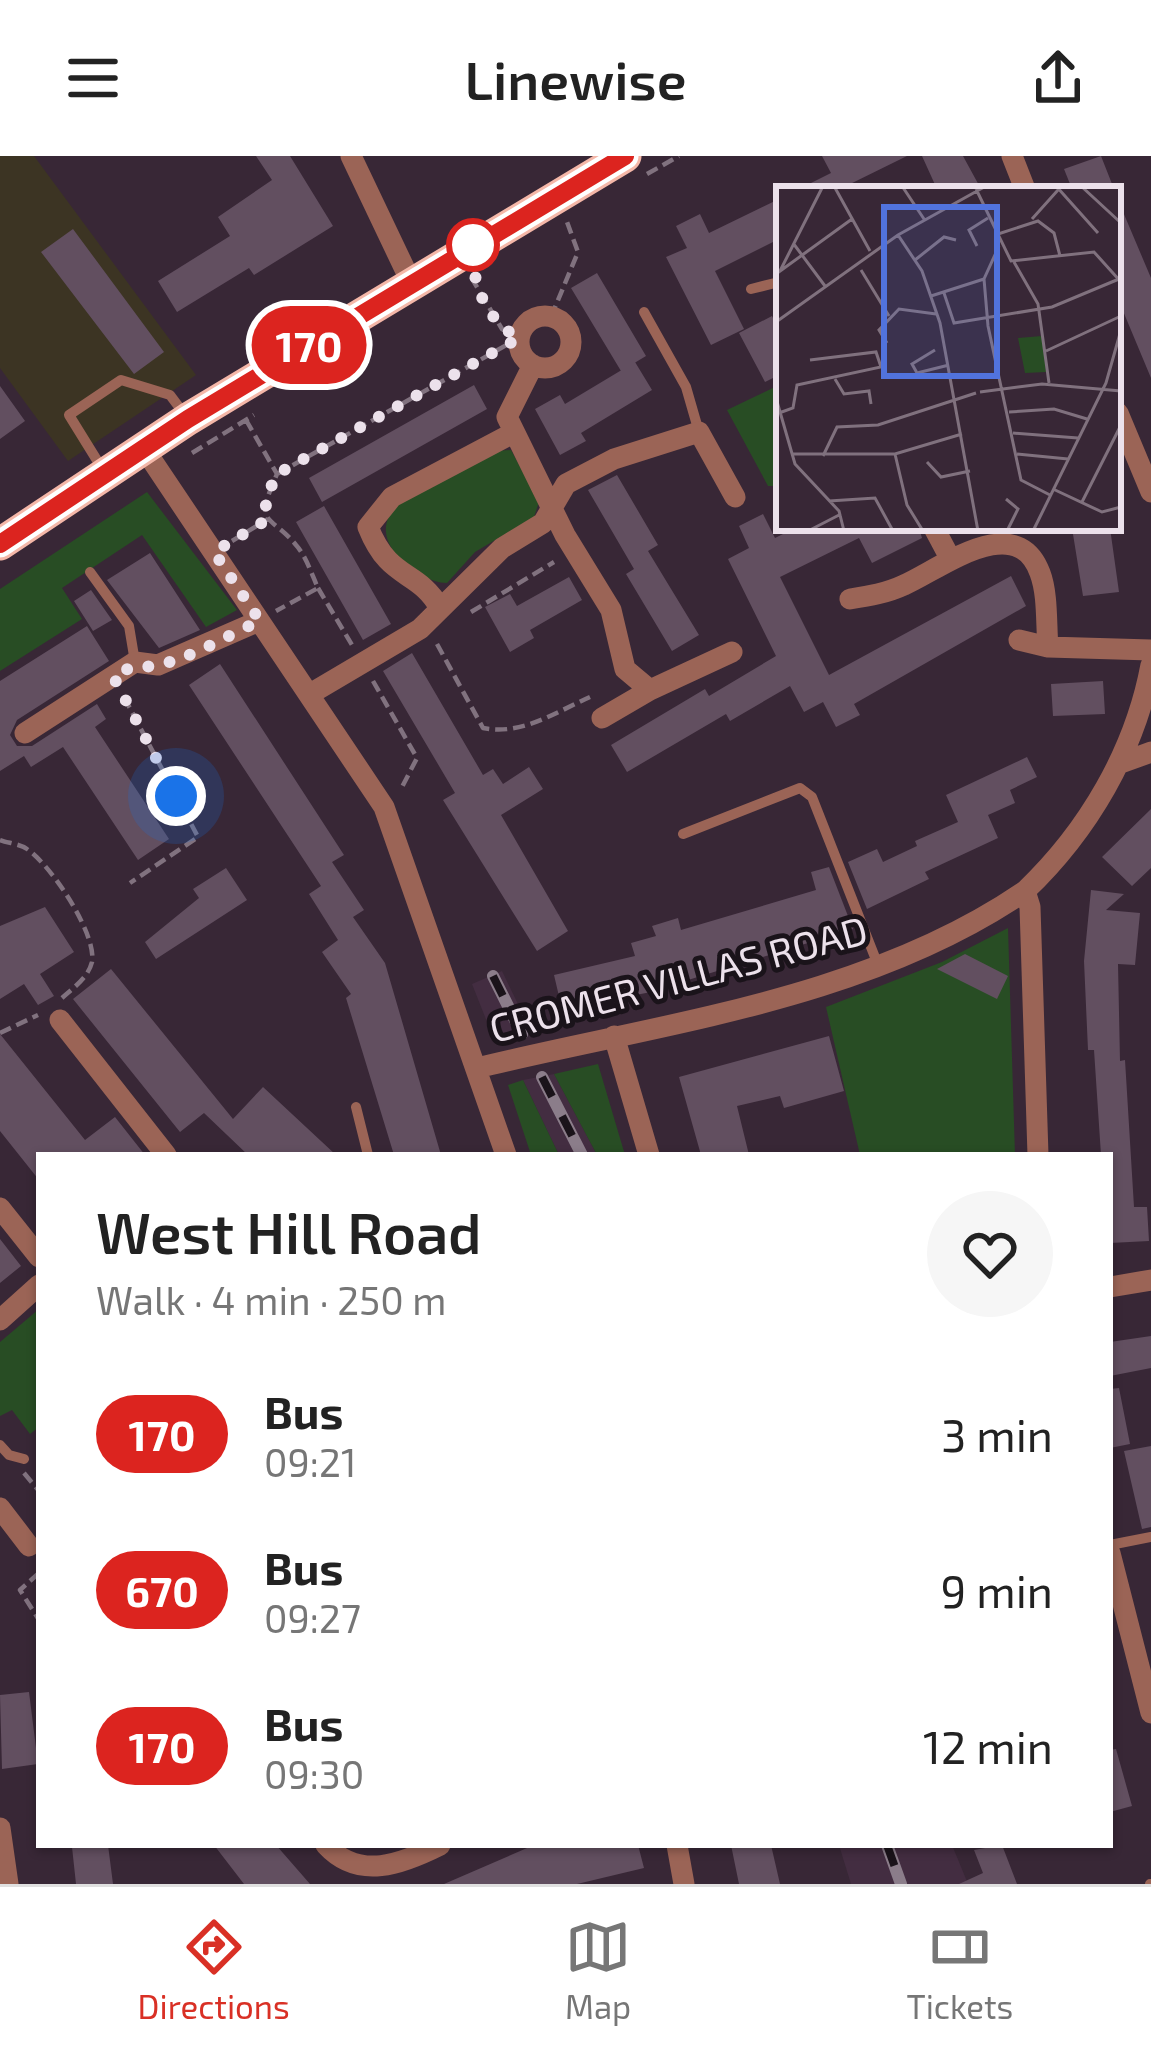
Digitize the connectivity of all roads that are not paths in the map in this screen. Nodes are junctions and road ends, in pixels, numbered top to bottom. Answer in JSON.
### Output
{"nodes":[{"id":1,"x":351,"y":156,"type":"edge"},
{"id":2,"x":625,"y":156,"type":"edge"},
{"id":3,"x":1012,"y":156,"type":"edge"},
{"id":4,"x":1023,"y":186,"type":"edge"},
{"id":5,"x":411,"y":282,"type":"junction"},
{"id":6,"x":776,"y":283,"type":"edge"},
{"id":7,"x":751,"y":289,"type":"dead end"},
{"id":8,"x":644,"y":312,"type":"dead end"},
{"id":9,"x":533,"y":365,"type":"junction"},
{"id":10,"x":188,"y":419,"type":"junction"},
{"id":11,"x":699,"y":432,"type":"junction"},
{"id":12,"x":513,"y":434,"type":"junction"},
{"id":13,"x":1141,"y":438,"type":"edge"},
{"id":14,"x":143,"y":447,"type":"junction"},
{"id":15,"x":105,"y":473,"type":"junction"},
{"id":16,"x":1151,"y":493,"type":"edge"},
{"id":17,"x":735,"y":497,"type":"dead end"},
{"id":18,"x":552,"y":501,"type":"junction"},
{"id":19,"x":936,"y":531,"type":"edge"},
{"id":20,"x":0,"y":544,"type":"edge"},
{"id":21,"x":950,"y":558,"type":"junction"},
{"id":22,"x":90,"y":572,"type":"dead end"},
{"id":23,"x":850,"y":599,"type":"dead end"},
{"id":24,"x":440,"y":608,"type":"junction"},
{"id":25,"x":260,"y":621,"type":"junction"},
{"id":26,"x":1019,"y":640,"type":"dead end"},
{"id":27,"x":1048,"y":647,"type":"junction"},
{"id":28,"x":1151,"y":650,"type":"edge"},
{"id":29,"x":732,"y":652,"type":"dead end"},
{"id":30,"x":134,"y":662,"type":"junction"},
{"id":31,"x":1151,"y":665,"type":"edge"},
{"id":32,"x":650,"y":690,"type":"junction"},
{"id":33,"x":310,"y":694,"type":"junction"},
{"id":34,"x":602,"y":718,"type":"dead end"},
{"id":35,"x":25,"y":733,"type":"dead end"},
{"id":36,"x":1151,"y":752,"type":"edge"},
{"id":37,"x":1120,"y":763,"type":"junction"},
{"id":38,"x":683,"y":834,"type":"dead end"},
{"id":39,"x":1025,"y":891,"type":"junction"},
{"id":40,"x":878,"y":964,"type":"junction"},
{"id":41,"x":60,"y":1019,"type":"dead end"},
{"id":42,"x":614,"y":1036,"type":"junction"},
{"id":43,"x":477,"y":1068,"type":"junction"},
{"id":44,"x":356,"y":1107,"type":"dead end"},
{"id":45,"x":164,"y":1152,"type":"edge"},
{"id":46,"x":367,"y":1152,"type":"edge"},
{"id":47,"x":505,"y":1152,"type":"edge"},
{"id":48,"x":649,"y":1152,"type":"edge"},
{"id":49,"x":1039,"y":1152,"type":"edge"},
{"id":50,"x":0,"y":1208,"type":"edge"},
{"id":51,"x":36,"y":1253,"type":"edge"},
{"id":52,"x":1151,"y":1280,"type":"edge"},
{"id":53,"x":1113,"y":1286,"type":"edge"},
{"id":54,"x":36,"y":1288,"type":"edge"},
{"id":55,"x":0,"y":1320,"type":"edge"},
{"id":56,"x":0,"y":1444,"type":"edge"},
{"id":57,"x":24,"y":1459,"type":"dead end"},
{"id":58,"x":0,"y":1508,"type":"edge"},
{"id":59,"x":1151,"y":1537,"type":"edge"},
{"id":60,"x":29,"y":1546,"type":"dead end"},
{"id":61,"x":1113,"y":1548,"type":"edge"},
{"id":62,"x":1115,"y":1597,"type":"edge"},
{"id":63,"x":1144,"y":1653,"type":"edge"},
{"id":64,"x":1151,"y":1712,"type":"edge"},
{"id":65,"x":0,"y":1828,"type":"edge"},
{"id":66,"x":330,"y":1848,"type":"edge"},
{"id":67,"x":434,"y":1848,"type":"edge"},
{"id":68,"x":678,"y":1848,"type":"edge"},
{"id":69,"x":8,"y":1884,"type":"edge"},
{"id":70,"x":684,"y":1884,"type":"edge"}],
"edges":[{"from":1,"to":5,"type":"street"},
{"from":2,"to":5,"type":"highway"},
{"from":3,"to":4,"type":"street"},
{"from":5,"to":10,"type":"highway"},
{"from":6,"to":7,"type":"lane"},
{"from":8,"to":11,"type":"lane"},
{"from":9,"to":9,"type":"street"},
{"from":9,"to":12,"type":"street"},
{"from":10,"to":14,"type":"highway"},
{"from":10,"to":15,"type":"lane"},
{"from":11,"to":17,"type":"street"},
{"from":11,"to":18,"type":"street"},
{"from":12,"to":18,"type":"street"},
{"from":12,"to":24,"type":"street"},
{"from":13,"to":16,"type":"street"},
{"from":14,"to":15,"type":"highway"},
{"from":14,"to":25,"type":"street"},
{"from":15,"to":20,"type":"highway"},
{"from":18,"to":24,"type":"street"},
{"from":18,"to":32,"type":"street"},
{"from":19,"to":21,"type":"street"},
{"from":21,"to":23,"type":"street"},
{"from":21,"to":27,"type":"street"},
{"from":22,"to":30,"type":"lane"},
{"from":24,"to":33,"type":"street"},
{"from":25,"to":30,"type":"street"},
{"from":25,"to":33,"type":"street"},
{"from":26,"to":27,"type":"street"},
{"from":27,"to":28,"type":"street"},
{"from":29,"to":32,"type":"street"},
{"from":30,"to":35,"type":"street"},
{"from":31,"to":37,"type":"street","name":"CROMER VILLAS ROAD"},
{"from":32,"to":34,"type":"street"},
{"from":33,"to":43,"type":"street"},
{"from":36,"to":37,"type":"street"},
{"from":37,"to":39,"type":"street","name":"CROMER VILLAS ROAD"},
{"from":38,"to":40,"type":"lane"},
{"from":39,"to":40,"type":"street","name":"CROMER VILLAS ROAD"},
{"from":39,"to":49,"type":"street"},
{"from":40,"to":42,"type":"street","name":"CROMER VILLAS ROAD"},
{"from":41,"to":45,"type":"street"},
{"from":42,"to":43,"type":"street","name":"CROMER VILLAS ROAD"},
{"from":42,"to":48,"type":"street"},
{"from":43,"to":47,"type":"street"},
{"from":44,"to":46,"type":"lane"},
{"from":50,"to":51,"type":"street"},
{"from":52,"to":53,"type":"street"},
{"from":54,"to":55,"type":"street"},
{"from":56,"to":57,"type":"lane"},
{"from":58,"to":60,"type":"street"},
{"from":59,"to":61,"type":"lane"},
{"from":62,"to":63,"type":"street"},
{"from":63,"to":64,"type":"street"},
{"from":65,"to":69,"type":"street"},
{"from":66,"to":67,"type":"street"},
{"from":68,"to":70,"type":"street"}]}
